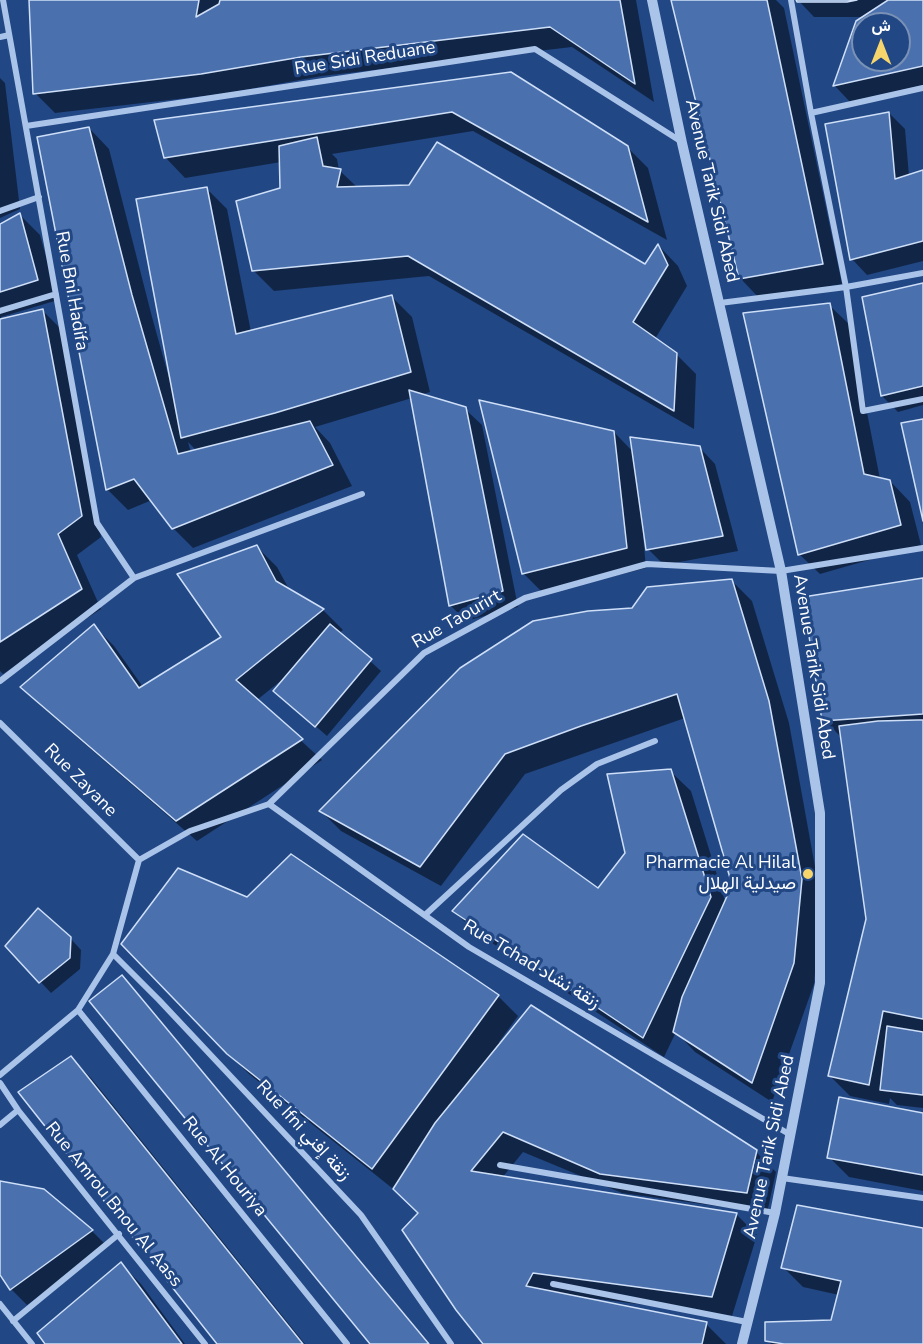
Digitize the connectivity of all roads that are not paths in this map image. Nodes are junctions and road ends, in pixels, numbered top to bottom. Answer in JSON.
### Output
{"nodes":[{"id":1,"x":3,"y":0,"type":"edge"},
{"id":2,"x":652,"y":0,"type":"edge"},
{"id":3,"x":791,"y":0,"type":"edge"},
{"id":4,"x":9,"y":35,"type":"junction"},
{"id":5,"x":0,"y":37,"type":"edge"},
{"id":6,"x":923,"y":88,"type":"edge"},
{"id":7,"x":811,"y":113,"type":"junction"},
{"id":8,"x":26,"y":126,"type":"junction"},
{"id":9,"x":682,"y":143,"type":"junction"},
{"id":10,"x":39,"y":197,"type":"junction"},
{"id":11,"x":0,"y":212,"type":"edge"},
{"id":12,"x":923,"y":273,"type":"edge"},
{"id":13,"x":846,"y":287,"type":"junction"},
{"id":14,"x":56,"y":294,"type":"junction"},
{"id":15,"x":720,"y":303,"type":"junction"},
{"id":16,"x":0,"y":311,"type":"edge"},
{"id":17,"x":923,"y":399,"type":"edge"},
{"id":18,"x":362,"y":494,"type":"dead end"},
{"id":19,"x":923,"y":548,"type":"edge"},
{"id":20,"x":781,"y":571,"type":"junction"},
{"id":21,"x":134,"y":578,"type":"junction"},
{"id":22,"x":0,"y":681,"type":"edge"},
{"id":23,"x":0,"y":723,"type":"edge"},
{"id":24,"x":655,"y":741,"type":"dead end"},
{"id":25,"x":269,"y":804,"type":"junction"},
{"id":26,"x":139,"y":860,"type":"junction"},
{"id":27,"x":424,"y":915,"type":"junction"},
{"id":28,"x":113,"y":954,"type":"junction"},
{"id":29,"x":78,"y":1010,"type":"junction"},
{"id":30,"x":0,"y":1075,"type":"edge"},
{"id":31,"x":0,"y":1083,"type":"edge"},
{"id":32,"x":18,"y":1110,"type":"junction"},
{"id":33,"x":0,"y":1125,"type":"edge"},
{"id":34,"x":789,"y":1134,"type":"junction"},
{"id":35,"x":500,"y":1165,"type":"dead end"},
{"id":36,"x":782,"y":1178,"type":"junction"},
{"id":37,"x":923,"y":1198,"type":"edge"},
{"id":38,"x":775,"y":1214,"type":"junction"},
{"id":39,"x":119,"y":1234,"type":"junction"},
{"id":40,"x":553,"y":1284,"type":"dead end"},
{"id":41,"x":0,"y":1304,"type":"edge"},
{"id":42,"x":14,"y":1321,"type":"junction"},
{"id":43,"x":747,"y":1322,"type":"junction"},
{"id":44,"x":32,"y":1344,"type":"edge"},
{"id":45,"x":205,"y":1344,"type":"edge"},
{"id":46,"x":346,"y":1344,"type":"edge"},
{"id":47,"x":451,"y":1344,"type":"edge"},
{"id":48,"x":742,"y":1344,"type":"edge"}],
"edges":[{"from":1,"to":4,"type":"street","name":"Rue Bni Hadifa"},
{"from":2,"to":9,"type":"street","name":"Avenue Tarik Sidi Abed"},
{"from":3,"to":7,"type":"street"},
{"from":4,"to":5,"type":"street"},
{"from":4,"to":8,"type":"street","name":"Rue Bni Hadifa"},
{"from":6,"to":7,"type":"street"},
{"from":7,"to":13,"type":"street"},
{"from":8,"to":9,"type":"street","name":"Rue Sidi Reduane"},
{"from":8,"to":10,"type":"street","name":"Rue Bni Hadifa"},
{"from":9,"to":15,"type":"street","name":"Avenue Tarik Sidi Abed"},
{"from":10,"to":11,"type":"street"},
{"from":10,"to":14,"type":"street","name":"Rue Bni Hadifa"},
{"from":12,"to":13,"type":"street"},
{"from":13,"to":15,"type":"street"},
{"from":13,"to":17,"type":"street"},
{"from":14,"to":16,"type":"street"},
{"from":14,"to":21,"type":"street","name":"Rue Bni Hadifa"},
{"from":15,"to":20,"type":"street","name":"Avenue Tarik Sidi Abed"},
{"from":18,"to":21,"type":"street"},
{"from":19,"to":20,"type":"street","name":"Rue Taourirt"},
{"from":20,"to":25,"type":"street","name":"Rue Taourirt"},
{"from":20,"to":34,"type":"street","name":"Avenue Tarik Sidi Abed"},
{"from":21,"to":22,"type":"street"},
{"from":23,"to":26,"type":"street","name":"Rue Zayane"},
{"from":24,"to":27,"type":"street"},
{"from":25,"to":26,"type":"street","name":"Rue Taourirt"},
{"from":25,"to":27,"type":"street","name":"Rue Tchad زنقة نشاد"},
{"from":26,"to":28,"type":"street"},
{"from":27,"to":34,"type":"street","name":"Rue Tchad زنقة نشاد"},
{"from":28,"to":29,"type":"street"},
{"from":28,"to":47,"type":"street","name":"Rue Ifni زنقة إفني"},
{"from":29,"to":30,"type":"street"},
{"from":29,"to":46,"type":"street","name":"Rue Al Houriya"},
{"from":31,"to":32,"type":"street","name":"Rue Amrou Bnou Al Aass"},
{"from":32,"to":33,"type":"street"},
{"from":32,"to":39,"type":"street","name":"Rue Amrou Bnou Al Aass"},
{"from":34,"to":36,"type":"street","name":"Avenue Tarik Sidi Abed"},
{"from":35,"to":38,"type":"street"},
{"from":36,"to":37,"type":"street"},
{"from":36,"to":38,"type":"street","name":"Avenue Tarik Sidi Abed"},
{"from":38,"to":43,"type":"street","name":"Avenue Tarik Sidi Abed"},
{"from":39,"to":42,"type":"street"},
{"from":39,"to":45,"type":"street","name":"Rue Amrou Bnou Al Aass"},
{"from":40,"to":43,"type":"street"},
{"from":41,"to":42,"type":"street"},
{"from":42,"to":44,"type":"street"},
{"from":43,"to":48,"type":"street","name":"Avenue Tarik Sidi Abed"}]}
